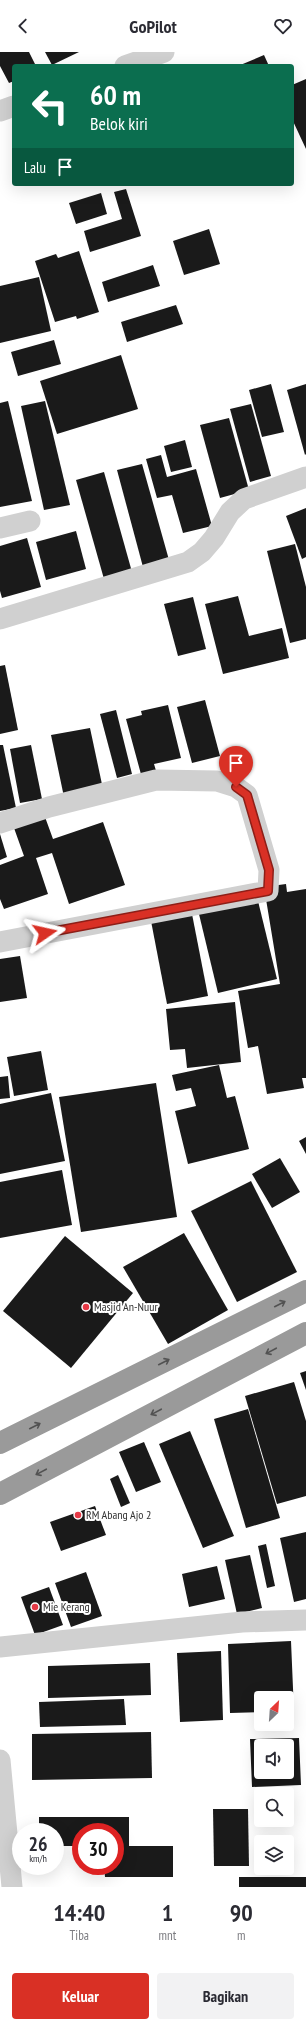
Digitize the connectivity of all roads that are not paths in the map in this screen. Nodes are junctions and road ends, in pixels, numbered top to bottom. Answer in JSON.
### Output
{"nodes":[{"id":1,"x":164,"y":52,"type":"edge"},
{"id":2,"x":131,"y":64,"type":"edge"},
{"id":3,"x":12,"y":107,"type":"edge"},
{"id":4,"x":0,"y":111,"type":"edge"},
{"id":5,"x":306,"y":477,"type":"edge"},
{"id":6,"x":30,"y":521,"type":"dead end"},
{"id":7,"x":0,"y":528,"type":"edge"},
{"id":8,"x":0,"y":619,"type":"edge"},
{"id":9,"x":0,"y":823,"type":"edge"},
{"id":10,"x":0,"y":942,"type":"edge"},
{"id":11,"x":306,"y":1291,"type":"edge"},
{"id":12,"x":306,"y":1333,"type":"edge"},
{"id":13,"x":0,"y":1443,"type":"edge"},
{"id":14,"x":0,"y":1494,"type":"edge"},
{"id":15,"x":306,"y":1620,"type":"edge"},
{"id":16,"x":0,"y":1647,"type":"edge"},
{"id":17,"x":0,"y":1760,"type":"edge"},
{"id":18,"x":12,"y":1887,"type":"edge"}],
"edges":[{"from":1,"to":2,"type":"street"},
{"from":3,"to":4,"type":"street"},
{"from":5,"to":8,"type":"street"},
{"from":6,"to":7,"type":"street"},
{"from":9,"to":10,"type":"street"},
{"from":13,"to":11,"type":"highway","one_way":true},
{"from":12,"to":14,"type":"highway","one_way":true},
{"from":15,"to":16,"type":"street"},
{"from":17,"to":18,"type":"street"}]}
